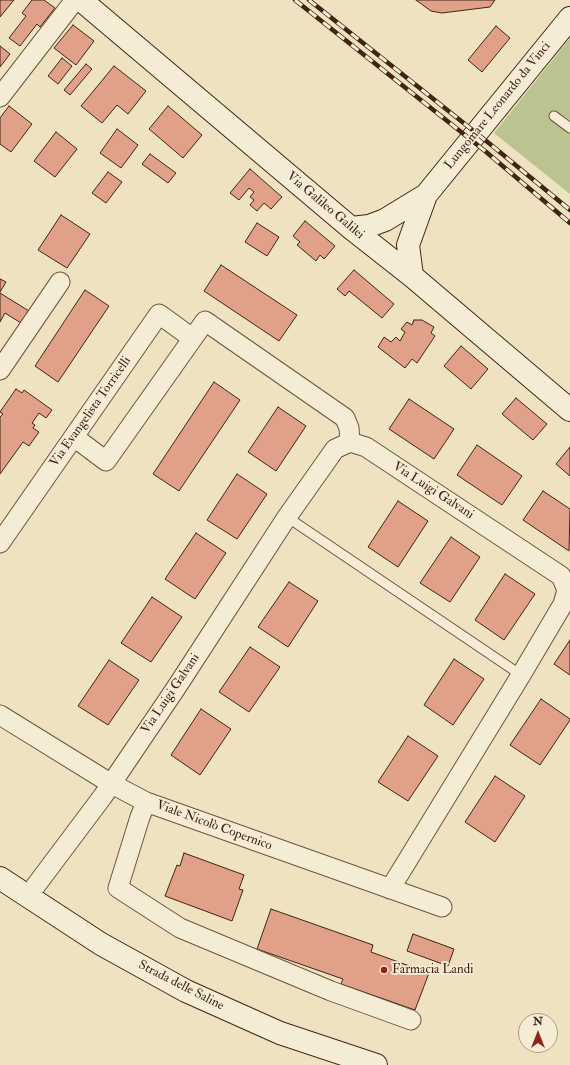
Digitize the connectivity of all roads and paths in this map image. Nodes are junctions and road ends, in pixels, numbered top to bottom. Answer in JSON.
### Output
{"nodes":[{"id":1,"x":75,"y":0,"type":"edge"},
{"id":2,"x":81,"y":0,"type":"edge"},
{"id":3,"x":570,"y":18,"type":"edge"},
{"id":4,"x":0,"y":97,"type":"edge"},
{"id":5,"x":554,"y":116,"type":"dead end"},
{"id":6,"x":570,"y":128,"type":"edge"},
{"id":7,"x":426,"y":195,"type":"junction"},
{"id":8,"x":385,"y":220,"type":"junction"},
{"id":9,"x":351,"y":228,"type":"junction"},
{"id":10,"x":410,"y":238,"type":"junction"},
{"id":11,"x":382,"y":253,"type":"junction"},
{"id":12,"x":412,"y":276,"type":"junction"},
{"id":13,"x":60,"y":282,"type":"dead end"},
{"id":14,"x":192,"y":338,"type":"junction"},
{"id":15,"x":0,"y":370,"type":"edge"},
{"id":16,"x":570,"y":410,"type":"edge"},
{"id":17,"x":74,"y":437,"type":"junction"},
{"id":18,"x":350,"y":442,"type":"junction"},
{"id":19,"x":287,"y":517,"type":"junction"},
{"id":20,"x":0,"y":543,"type":"edge"},
{"id":21,"x":521,"y":675,"type":"junction"},
{"id":22,"x":0,"y":715,"type":"edge"},
{"id":23,"x":110,"y":783,"type":"junction"},
{"id":24,"x":146,"y":802,"type":"junction"},
{"id":25,"x":0,"y":878,"type":"edge"},
{"id":26,"x":390,"y":889,"type":"junction"},
{"id":27,"x":28,"y":896,"type":"junction"},
{"id":28,"x":442,"y":907,"type":"dead end"},
{"id":29,"x":411,"y":1020,"type":"dead end"},
{"id":30,"x":376,"y":1065,"type":"edge"}],
"edges":[{"from":1,"to":4,"type":"street"},
{"from":2,"to":9,"type":"street","name":"Via Galileo Galilei"},
{"from":3,"to":7,"type":"street","name":"Lungomare Leonardo da Vinci"},
{"from":5,"to":6,"type":"lane"},
{"from":7,"to":8,"type":"street","name":"Lungomare Leonardo da Vinci"},
{"from":7,"to":10,"type":"street","name":"Lungomare Leonardo da Vinci"},
{"from":8,"to":9,"type":"street","name":"Lungomare Leonardo da Vinci"},
{"from":8,"to":11,"type":"street"},
{"from":9,"to":11,"type":"street","name":"Via Galileo Galilei"},
{"from":10,"to":11,"type":"street"},
{"from":10,"to":12,"type":"street","name":"Lungomare Leonardo da Vinci"},
{"from":11,"to":12,"type":"street","name":"Via Galileo Galilei"},
{"from":12,"to":16,"type":"street","name":"Via Galileo Galilei"},
{"from":13,"to":15,"type":"street"},
{"from":14,"to":17,"type":"street"},
{"from":14,"to":17,"type":"street","name":"Via Evangelista Torricelli"},
{"from":14,"to":18,"type":"street"},
{"from":17,"to":20,"type":"street","name":"Via Evangelista Torricelli"},
{"from":18,"to":19,"type":"street","name":"Via Luigi Galvani"},
{"from":18,"to":21,"type":"street","name":"Via Luigi Galvani"},
{"from":19,"to":21,"type":"lane"},
{"from":19,"to":23,"type":"street","name":"Via Luigi Galvani"},
{"from":21,"to":26,"type":"street","name":"Via Luigi Galvani"},
{"from":22,"to":23,"type":"street","name":"Viale Nicolò Copernico"},
{"from":23,"to":24,"type":"street","name":"Viale Nicolò Copernico"},
{"from":23,"to":27,"type":"street","name":"Via Luigi Galvani"},
{"from":24,"to":26,"type":"street","name":"Viale Nicolò Copernico"},
{"from":24,"to":29,"type":"street"},
{"from":25,"to":27,"type":"street","name":"Strada delle Saline"},
{"from":26,"to":28,"type":"street","name":"Viale Nicolò Copernico"},
{"from":27,"to":30,"type":"street","name":"Strada delle Saline"}]}
